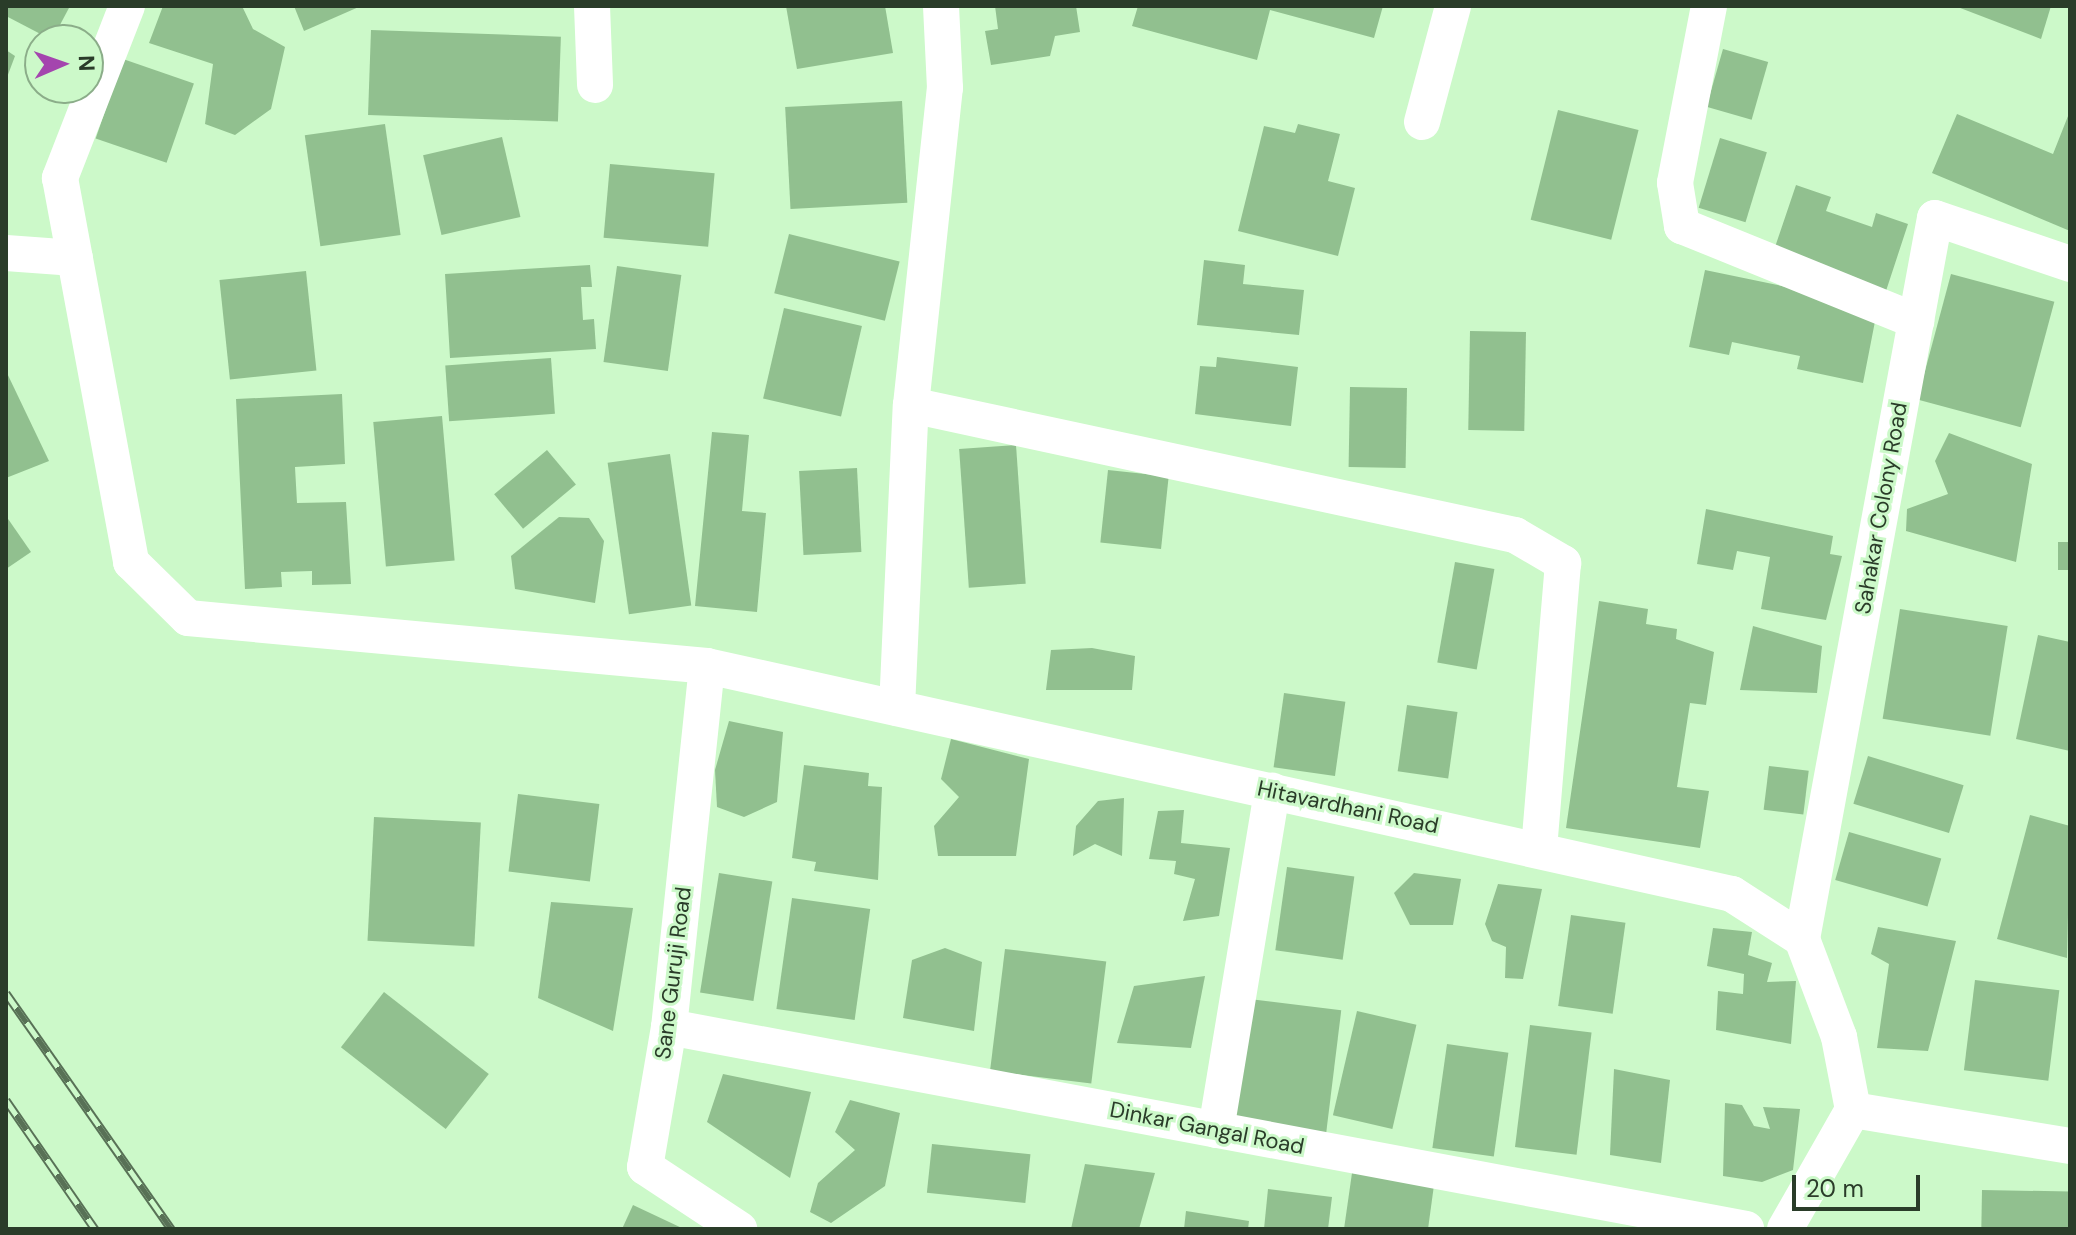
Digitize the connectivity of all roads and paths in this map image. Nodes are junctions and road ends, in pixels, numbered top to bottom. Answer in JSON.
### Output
{"nodes":[{"id":1,"x":127,"y":6,"type":"edge"},
{"id":2,"x":592,"y":6,"type":"edge"},
{"id":3,"x":941,"y":6,"type":"edge"},
{"id":4,"x":1453,"y":6,"type":"edge"},
{"id":5,"x":1709,"y":6,"type":"edge"},
{"id":6,"x":595,"y":85,"type":"dead end"},
{"id":7,"x":1422,"y":122,"type":"dead end"},
{"id":8,"x":6,"y":253,"type":"edge"},
{"id":9,"x":75,"y":258,"type":"junction"},
{"id":10,"x":2070,"y":264,"type":"edge"},
{"id":11,"x":1916,"y":321,"type":"junction"},
{"id":12,"x":911,"y":405,"type":"junction"},
{"id":13,"x":707,"y":666,"type":"junction"},
{"id":14,"x":897,"y":708,"type":"junction"},
{"id":15,"x":1272,"y":791,"type":"junction"},
{"id":16,"x":1539,"y":849,"type":"junction"},
{"id":17,"x":1802,"y":939,"type":"junction"},
{"id":18,"x":669,"y":1027,"type":"junction"},
{"id":19,"x":1853,"y":1110,"type":"junction"},
{"id":20,"x":1216,"y":1130,"type":"junction"},
{"id":21,"x":2070,"y":1146,"type":"edge"},
{"id":22,"x":739,"y":1229,"type":"edge"},
{"id":23,"x":1746,"y":1229,"type":"edge"},
{"id":24,"x":1785,"y":1229,"type":"edge"}],
"edges":[{"from":1,"to":9,"type":"street","name":"Hitavardhani Road"},
{"from":2,"to":6,"type":"street"},
{"from":3,"to":12,"type":"street"},
{"from":4,"to":7,"type":"street"},
{"from":5,"to":11,"type":"street"},
{"from":8,"to":9,"type":"street"},
{"from":9,"to":13,"type":"street","name":"Hitavardhani Road"},
{"from":10,"to":11,"type":"street","name":"Sahakar Colony Road"},
{"from":11,"to":17,"type":"street","name":"Sahakar Colony Road"},
{"from":12,"to":14,"type":"street"},
{"from":12,"to":16,"type":"street"},
{"from":13,"to":14,"type":"street","name":"Hitavardhani Road"},
{"from":13,"to":18,"type":"street","name":"Sane Guruji Road"},
{"from":14,"to":15,"type":"street","name":"Hitavardhani Road"},
{"from":15,"to":16,"type":"street","name":"Hitavardhani Road"},
{"from":15,"to":20,"type":"street"},
{"from":16,"to":17,"type":"street","name":"Hitavardhani Road"},
{"from":17,"to":19,"type":"street"},
{"from":18,"to":20,"type":"street","name":"Dinkar Gangal Road"},
{"from":18,"to":22,"type":"street","name":"Sane Guruji Road"},
{"from":19,"to":21,"type":"street"},
{"from":19,"to":24,"type":"street"},
{"from":20,"to":23,"type":"street","name":"Dinkar Gangal Road"}]}
